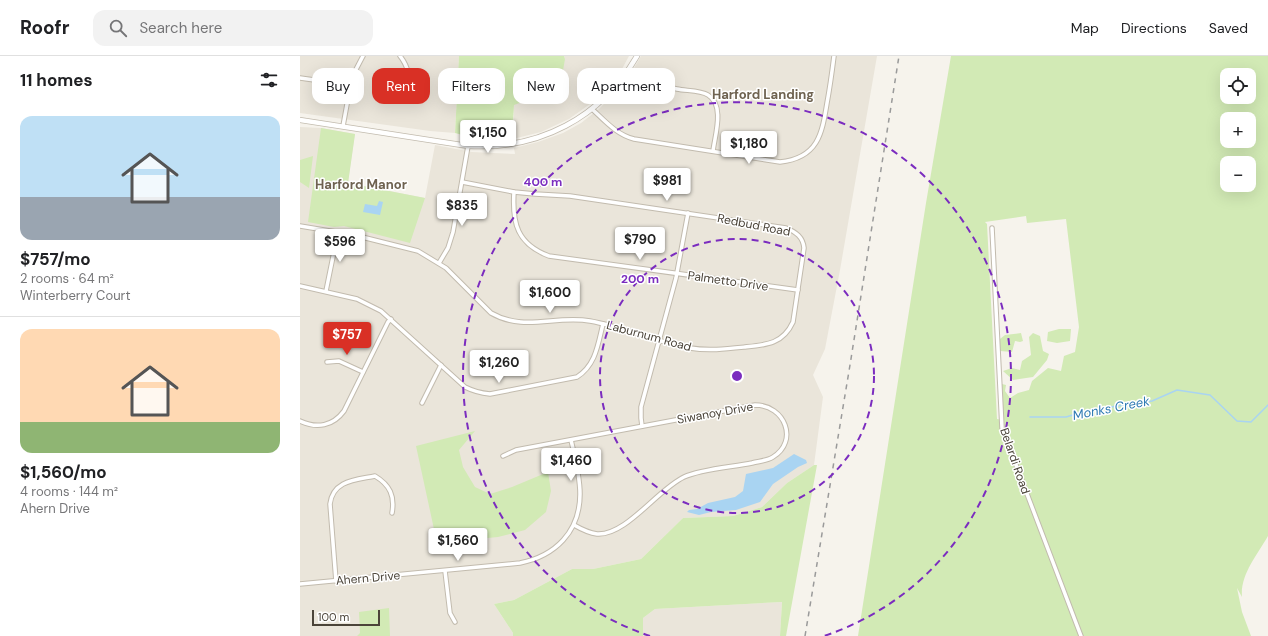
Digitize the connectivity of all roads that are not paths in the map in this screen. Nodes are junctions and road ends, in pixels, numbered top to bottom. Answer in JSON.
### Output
{"nodes":[{"id":1,"x":363,"y":56,"type":"edge"},
{"id":2,"x":400,"y":56,"type":"edge"},
{"id":3,"x":637,"y":56,"type":"edge"},
{"id":4,"x":834,"y":56,"type":"edge"},
{"id":5,"x":357,"y":68,"type":"edge"},
{"id":6,"x":406,"y":68,"type":"edge"},
{"id":7,"x":300,"y":78,"type":"edge"},
{"id":8,"x":312,"y":80,"type":"edge"},
{"id":9,"x":675,"y":89,"type":"edge"},
{"id":10,"x":347,"y":104,"type":"edge"},
{"id":11,"x":592,"y":109,"type":"junction"},
{"id":12,"x":300,"y":120,"type":"edge"},
{"id":13,"x":343,"y":126,"type":"junction"},
{"id":14,"x":468,"y":146,"type":"junction"},
{"id":15,"x":713,"y":151,"type":"junction"},
{"id":16,"x":462,"y":182,"type":"junction"},
{"id":17,"x":514,"y":192,"type":"junction"},
{"id":18,"x":688,"y":213,"type":"junction"},
{"id":19,"x":300,"y":226,"type":"edge"},
{"id":20,"x":992,"y":228,"type":"dead end"},
{"id":21,"x":338,"y":232,"type":"junction"},
{"id":22,"x":439,"y":263,"type":"junction"},
{"id":23,"x":677,"y":274,"type":"junction"},
{"id":24,"x":300,"y":286,"type":"edge"},
{"id":25,"x":798,"y":290,"type":"junction"},
{"id":26,"x":326,"y":291,"type":"junction"},
{"id":27,"x":391,"y":319,"type":"junction"},
{"id":28,"x":603,"y":324,"type":"junction"},
{"id":29,"x":660,"y":340,"type":"junction"},
{"id":30,"x":326,"y":362,"type":"dead end"},
{"id":31,"x":441,"y":366,"type":"junction"},
{"id":32,"x":363,"y":372,"type":"junction"},
{"id":33,"x":422,"y":403,"type":"dead end"},
{"id":34,"x":300,"y":421,"type":"edge"},
{"id":35,"x":642,"y":426,"type":"junction"},
{"id":36,"x":571,"y":440,"type":"junction"},
{"id":37,"x":502,"y":456,"type":"dead end"},
{"id":38,"x":392,"y":513,"type":"dead end"},
{"id":39,"x":574,"y":525,"type":"junction"},
{"id":40,"x":445,"y":571,"type":"junction"},
{"id":41,"x":336,"y":581,"type":"junction"},
{"id":42,"x":300,"y":584,"type":"edge"},
{"id":43,"x":455,"y":622,"type":"dead end"},
{"id":44,"x":1081,"y":636,"type":"edge"}],
"edges":[{"from":1,"to":5,"type":"street"},
{"from":2,"to":6,"type":"street"},
{"from":3,"to":11,"type":"street"},
{"from":4,"to":15,"type":"street"},
{"from":7,"to":8,"type":"street"},
{"from":9,"to":15,"type":"street"},
{"from":10,"to":13,"type":"street"},
{"from":11,"to":14,"type":"street"},
{"from":11,"to":15,"type":"street"},
{"from":12,"to":13,"type":"street"},
{"from":13,"to":14,"type":"street"},
{"from":14,"to":16,"type":"street"},
{"from":16,"to":17,"type":"street","name":"Redbud Road"},
{"from":16,"to":22,"type":"street"},
{"from":17,"to":18,"type":"street","name":"Redbud Road"},
{"from":17,"to":23,"type":"street","name":"Palmetto Drive"},
{"from":18,"to":23,"type":"street"},
{"from":18,"to":25,"type":"street","name":"Redbud Road"},
{"from":19,"to":21,"type":"street","name":"Laburnum Road"},
{"from":20,"to":44,"type":"street","name":"Belardi Road"},
{"from":21,"to":22,"type":"street","name":"Laburnum Road"},
{"from":21,"to":26,"type":"street"},
{"from":22,"to":28,"type":"street","name":"Laburnum Road"},
{"from":23,"to":25,"type":"street","name":"Palmetto Drive"},
{"from":23,"to":29,"type":"street"},
{"from":24,"to":26,"type":"street"},
{"from":25,"to":29,"type":"street","name":"Laburnum Road"},
{"from":26,"to":27,"type":"street"},
{"from":27,"to":31,"type":"street"},
{"from":27,"to":32,"type":"street"},
{"from":28,"to":29,"type":"street","name":"Laburnum Road"},
{"from":28,"to":31,"type":"street"},
{"from":29,"to":35,"type":"street"},
{"from":30,"to":32,"type":"street"},
{"from":31,"to":33,"type":"street"},
{"from":32,"to":34,"type":"street"},
{"from":35,"to":36,"type":"street","name":"Siwanoy Drive"},
{"from":35,"to":39,"type":"street","name":"Siwanoy Drive"},
{"from":36,"to":37,"type":"street","name":"Siwanoy Drive"},
{"from":36,"to":39,"type":"street","name":"Ahern Drive"},
{"from":38,"to":41,"type":"street"},
{"from":39,"to":40,"type":"street","name":"Ahern Drive"},
{"from":40,"to":41,"type":"street","name":"Ahern Drive"},
{"from":40,"to":43,"type":"street"},
{"from":41,"to":42,"type":"street","name":"Ahern Drive"}]}
